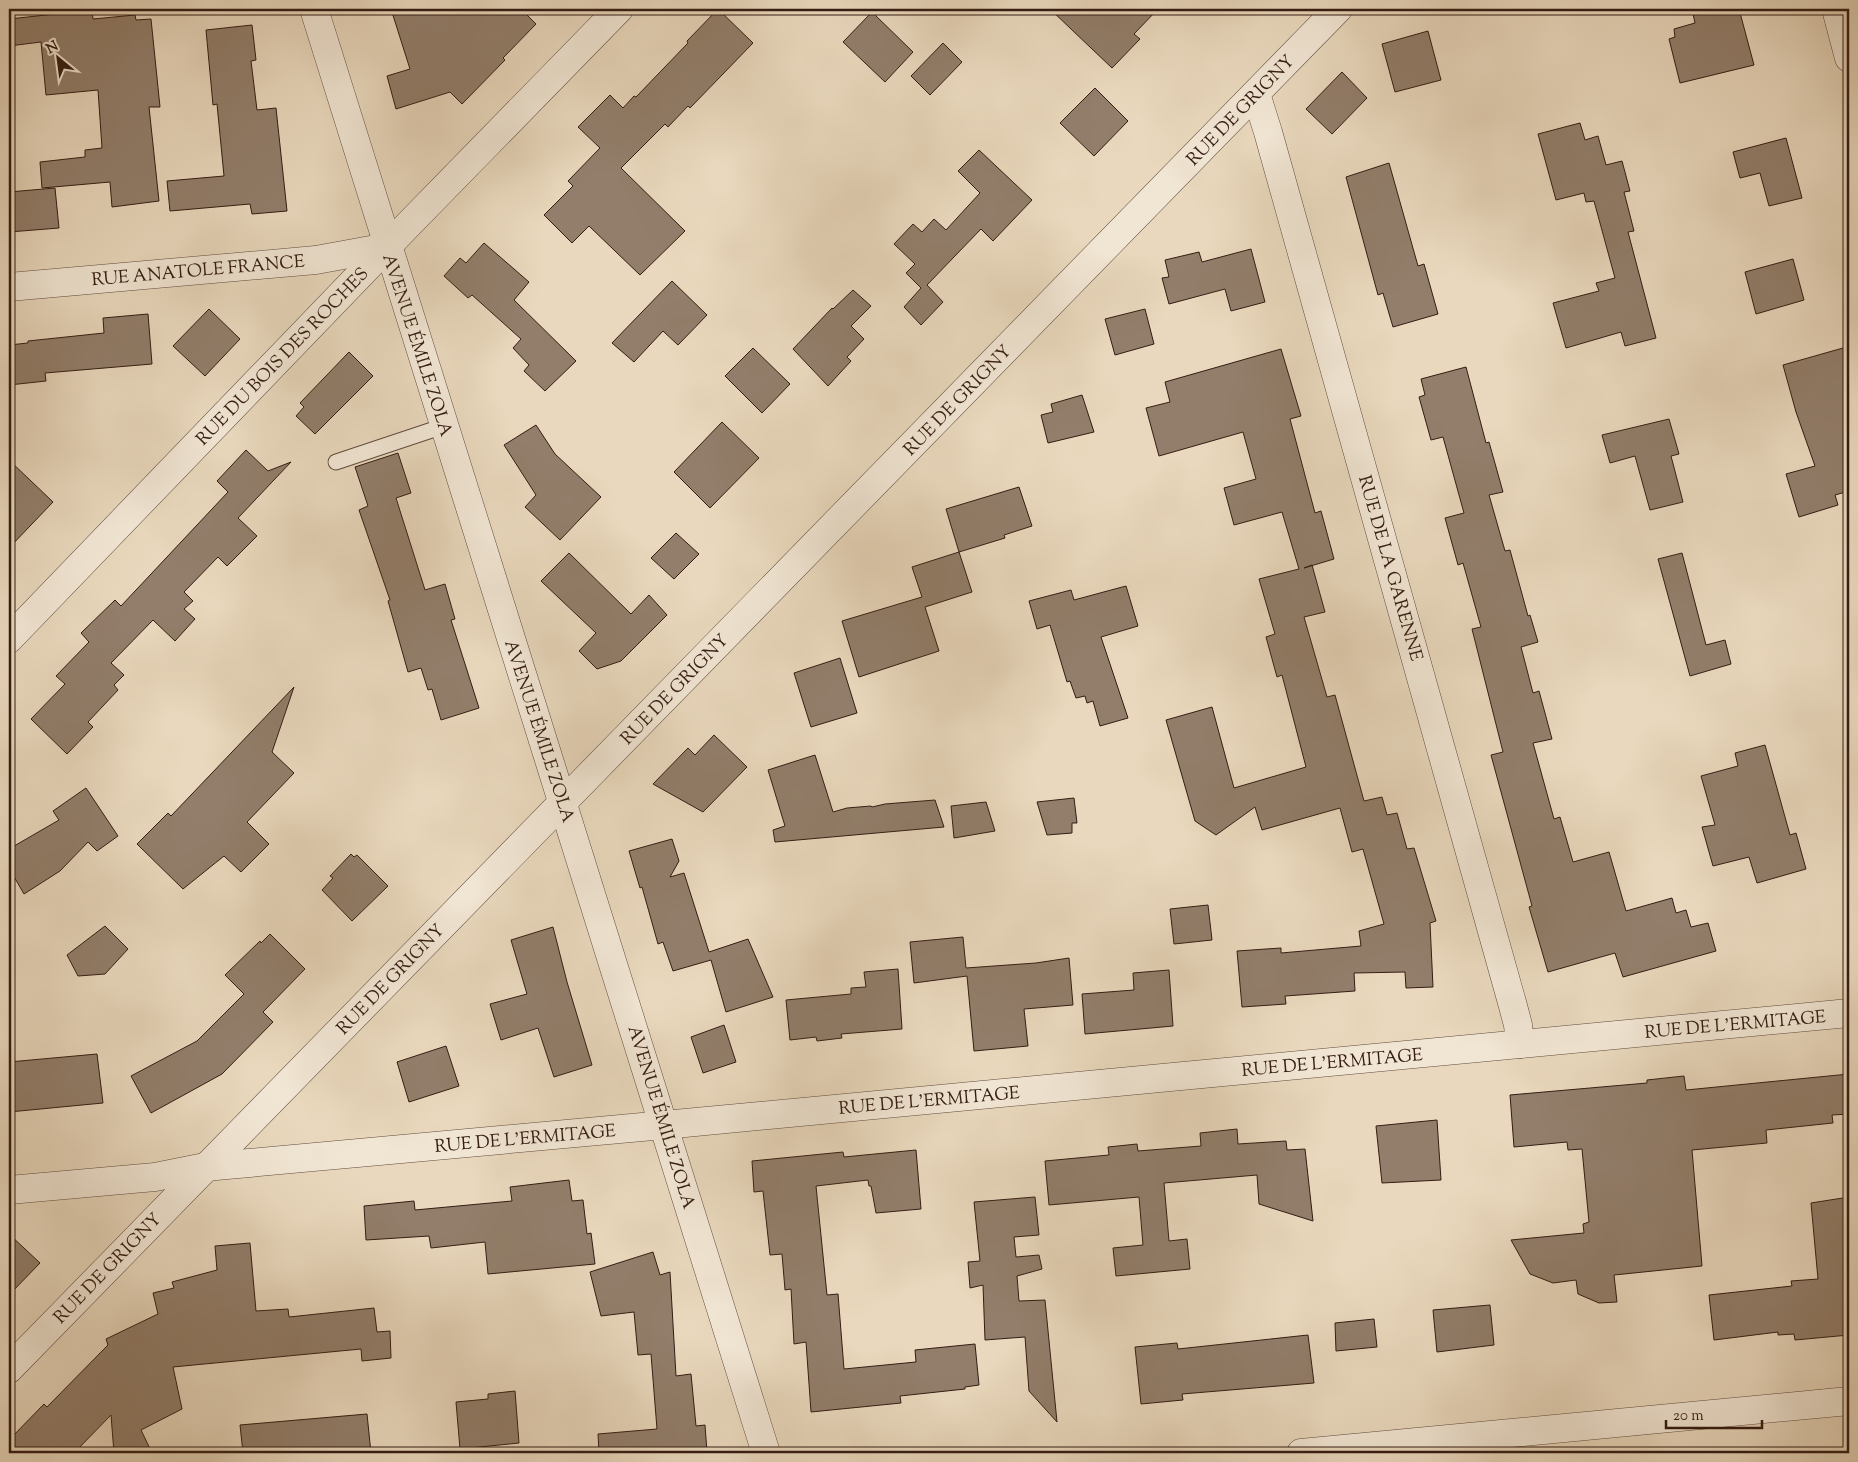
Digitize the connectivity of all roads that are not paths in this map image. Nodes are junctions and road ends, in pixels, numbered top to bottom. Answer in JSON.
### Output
{"nodes":[{"id":1,"x":314,"y":9,"type":"edge"},
{"id":2,"x":619,"y":9,"type":"edge"},
{"id":3,"x":1338,"y":9,"type":"edge"},
{"id":4,"x":1836,"y":9,"type":"edge"},
{"id":5,"x":1849,"y":58,"type":"edge"},
{"id":6,"x":1256,"y":94,"type":"junction"},
{"id":7,"x":387,"y":247,"type":"junction"},
{"id":8,"x":9,"y":287,"type":"edge"},
{"id":9,"x":444,"y":426,"type":"junction"},
{"id":10,"x":336,"y":462,"type":"dead end"},
{"id":11,"x":9,"y":639,"type":"edge"},
{"id":12,"x":563,"y":802,"type":"junction"},
{"id":13,"x":1849,"y":1013,"type":"edge"},
{"id":14,"x":1520,"y":1044,"type":"junction"},
{"id":15,"x":664,"y":1125,"type":"junction"},
{"id":16,"x":205,"y":1166,"type":"junction"},
{"id":17,"x":9,"y":1190,"type":"edge"},
{"id":18,"x":9,"y":1369,"type":"edge"},
{"id":19,"x":1849,"y":1401,"type":"edge"},
{"id":20,"x":766,"y":1453,"type":"edge"},
{"id":21,"x":1301,"y":1453,"type":"edge"}],
"edges":[{"from":1,"to":7,"type":"street","name":"AVENUE ÉMILE ZOLA"},
{"from":2,"to":7,"type":"street","name":"RUE DU BOIS DES ROCHES"},
{"from":3,"to":6,"type":"street","name":"RUE DE GRIGNY"},
{"from":4,"to":5,"type":"street"},
{"from":6,"to":12,"type":"street","name":"RUE DE GRIGNY"},
{"from":6,"to":14,"type":"street","name":"RUE DE LA GARENNE"},
{"from":7,"to":8,"type":"street","name":"RUE ANATOLE FRANCE"},
{"from":7,"to":9,"type":"street","name":"AVENUE ÉMILE ZOLA"},
{"from":7,"to":11,"type":"street","name":"RUE DU BOIS DES ROCHES"},
{"from":9,"to":10,"type":"lane"},
{"from":9,"to":12,"type":"street","name":"AVENUE ÉMILE ZOLA"},
{"from":12,"to":15,"type":"street","name":"AVENUE ÉMILE ZOLA"},
{"from":12,"to":16,"type":"street","name":"RUE DE GRIGNY"},
{"from":13,"to":14,"type":"street","name":"RUE DE L'ERMITAGE"},
{"from":14,"to":15,"type":"street","name":"RUE DE L'ERMITAGE"},
{"from":15,"to":16,"type":"street","name":"RUE DE L'ERMITAGE"},
{"from":15,"to":20,"type":"street","name":"AVENUE ÉMILE ZOLA"},
{"from":16,"to":17,"type":"street","name":"RUE DE L'ERMITAGE"},
{"from":16,"to":18,"type":"street","name":"RUE DE GRIGNY"},
{"from":19,"to":21,"type":"street"}]}
